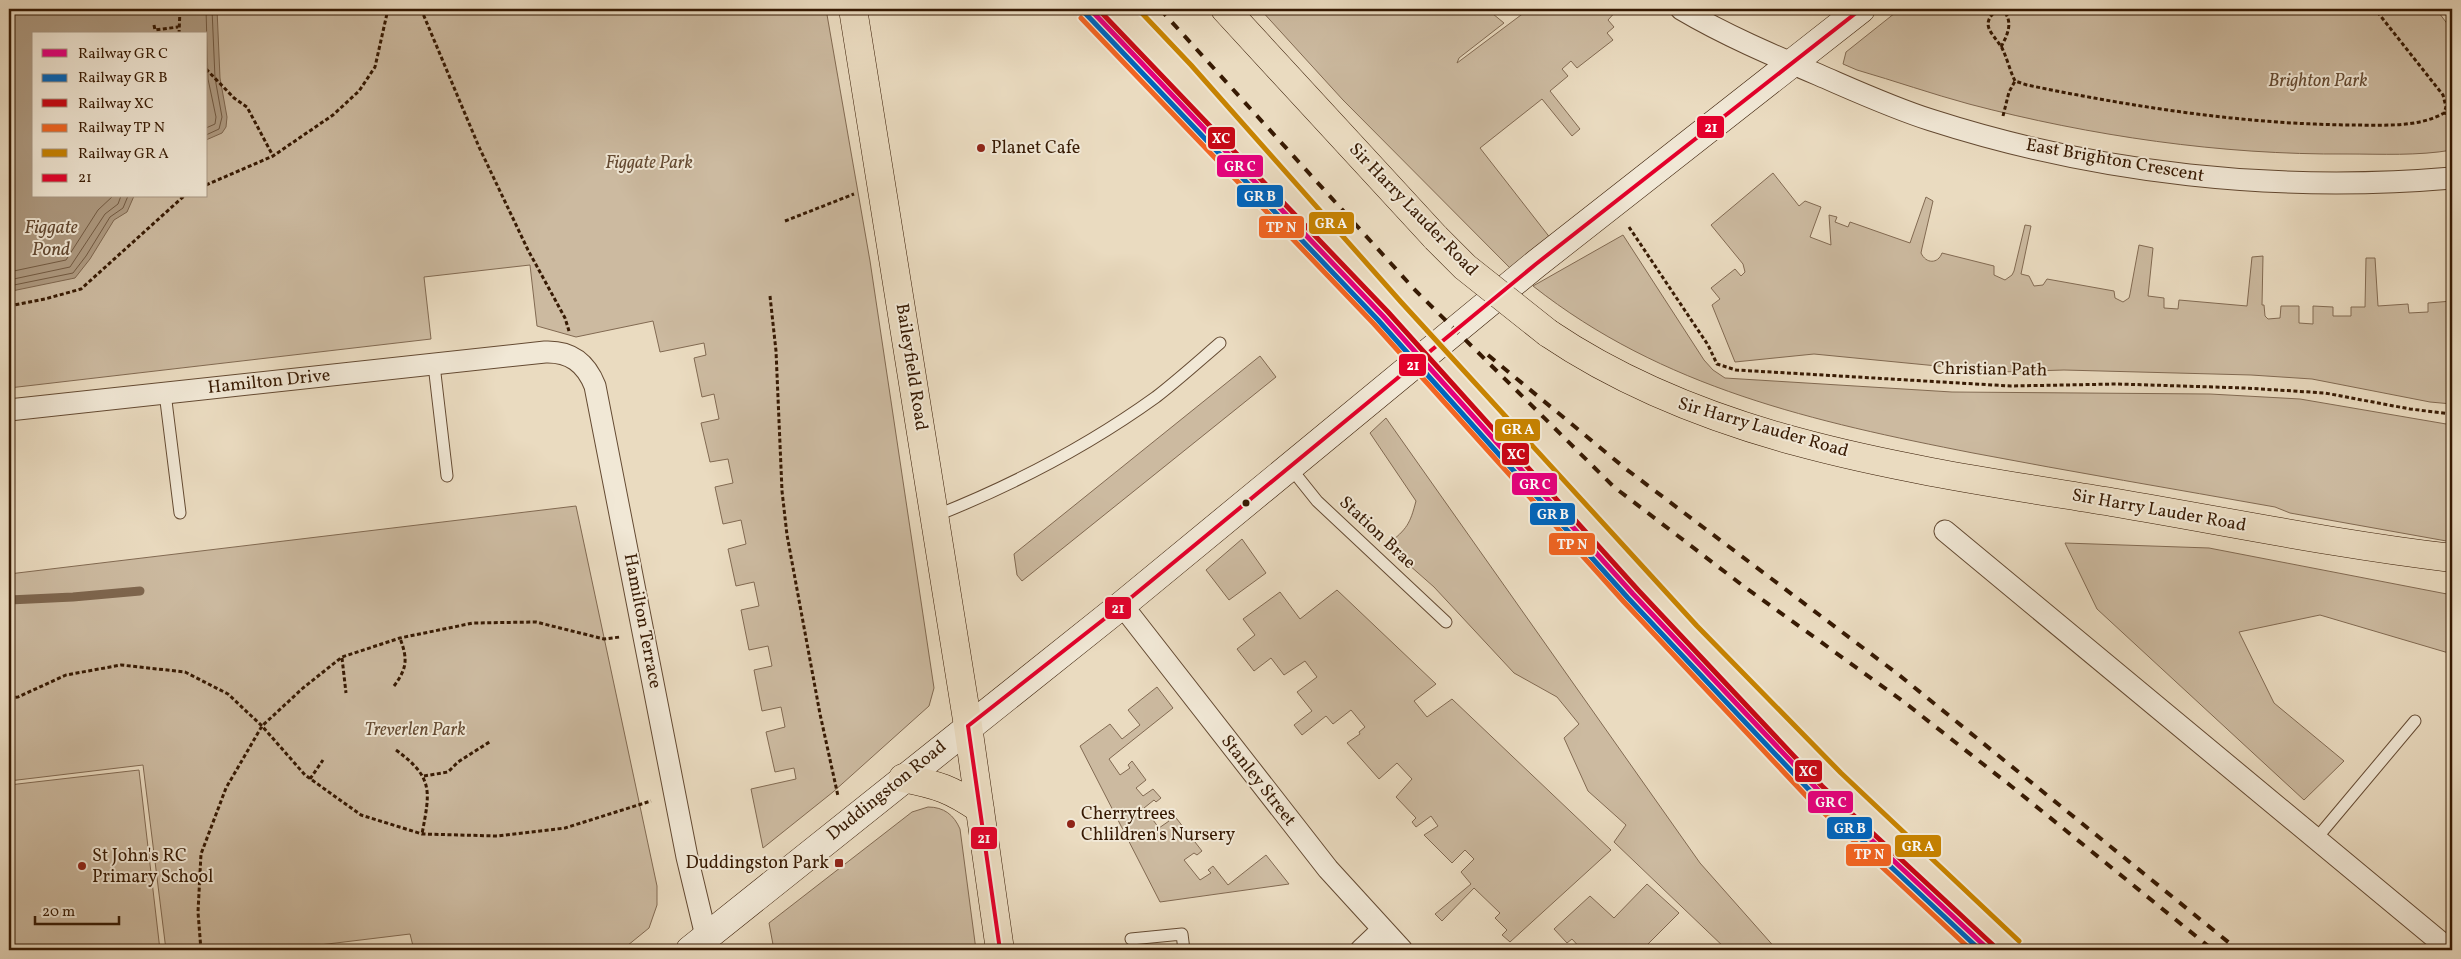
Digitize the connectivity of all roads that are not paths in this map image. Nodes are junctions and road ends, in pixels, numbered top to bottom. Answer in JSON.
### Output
{"nodes":[{"id":1,"x":853,"y":9,"type":"edge"},
{"id":2,"x":1225,"y":9,"type":"edge"},
{"id":3,"x":1681,"y":9,"type":"edge"},
{"id":4,"x":1861,"y":9,"type":"edge"},
{"id":5,"x":1792,"y":64,"type":"junction"},
{"id":6,"x":2452,"y":178,"type":"edge"},
{"id":7,"x":1220,"y":343,"type":"dead end"},
{"id":8,"x":572,"y":358,"type":"joint"},
{"id":9,"x":434,"y":365,"type":"junction"},
{"id":10,"x":165,"y":394,"type":"junction"},
{"id":11,"x":9,"y":410,"type":"edge"},
{"id":12,"x":1289,"y":466,"type":"junction"},
{"id":13,"x":447,"y":476,"type":"dead end"},
{"id":14,"x":180,"y":513,"type":"dead end"},
{"id":15,"x":935,"y":516,"type":"junction"},
{"id":16,"x":1945,"y":530,"type":"dead end"},
{"id":17,"x":2416,"y":554,"type":"junction"},
{"id":18,"x":2452,"y":558,"type":"edge"},
{"id":19,"x":2452,"y":564,"type":"edge"},
{"id":20,"x":1122,"y":605,"type":"junction"},
{"id":21,"x":1446,"y":622,"type":"dead end"},
{"id":22,"x":2416,"y":721,"type":"dead end"},
{"id":23,"x":968,"y":726,"type":"junction"},
{"id":24,"x":903,"y":778,"type":"junction"},
{"id":25,"x":980,"y":809,"type":"junction"},
{"id":26,"x":2316,"y":839,"type":"junction"},
{"id":27,"x":1382,"y":930,"type":"junction"},
{"id":28,"x":1131,"y":939,"type":"dead end"},
{"id":29,"x":698,"y":943,"type":"edge"},
{"id":30,"x":1000,"y":950,"type":"edge"},
{"id":31,"x":1184,"y":950,"type":"edge"},
{"id":32,"x":1361,"y":950,"type":"edge"},
{"id":33,"x":1402,"y":950,"type":"edge"},
{"id":34,"x":2450,"y":950,"type":"edge"}],
"edges":[{"from":1,"to":15,"type":"main road","name":"Baileyfield Road"},
{"from":2,"to":17,"type":"main road","name":"Sir Harry Lauder Road","bridge":true},
{"from":3,"to":5,"type":"street","name":"East Brighton Crescent"},
{"from":4,"to":5,"type":"street","name":"Duddingston Road"},
{"from":5,"to":6,"type":"street","name":"East Brighton Crescent"},
{"from":5,"to":12,"type":"street","name":"Duddingston Road"},
{"from":7,"to":15,"type":"lane"},
{"from":8,"to":9,"type":"street","name":"Hamilton Drive"},
{"from":8,"to":29,"type":"street","name":"Hamilton Terrace"},
{"from":9,"to":10,"type":"street","name":"Hamilton Drive"},
{"from":9,"to":13,"type":"lane"},
{"from":10,"to":11,"type":"street","name":"Hamilton Drive"},
{"from":10,"to":14,"type":"lane"},
{"from":12,"to":20,"type":"street","name":"Duddingston Road"},
{"from":12,"to":21,"type":"lane","name":"Station Brae"},
{"from":15,"to":23,"type":"main road","name":"Baileyfield Road"},
{"from":16,"to":26,"type":"street"},
{"from":17,"to":18,"type":"main road","name":"Sir Harry Lauder Road"},
{"from":17,"to":19,"type":"main road","name":"Sir Harry Lauder Road"},
{"from":20,"to":23,"type":"street","name":"Duddingston Road"},
{"from":20,"to":27,"type":"street","name":"Stanley Street"},
{"from":22,"to":26,"type":"lane"},
{"from":23,"to":24,"type":"street","name":"Duddingston Road"},
{"from":23,"to":25,"type":"main road"},
{"from":24,"to":25,"type":"main road"},
{"from":24,"to":29,"type":"street","name":"Duddingston Road"},
{"from":25,"to":30,"type":"main road"},
{"from":26,"to":34,"type":"street"},
{"from":27,"to":32,"type":"street"},
{"from":27,"to":33,"type":"street","name":"Stanley Street"},
{"from":28,"to":31,"type":"lane"}]}
